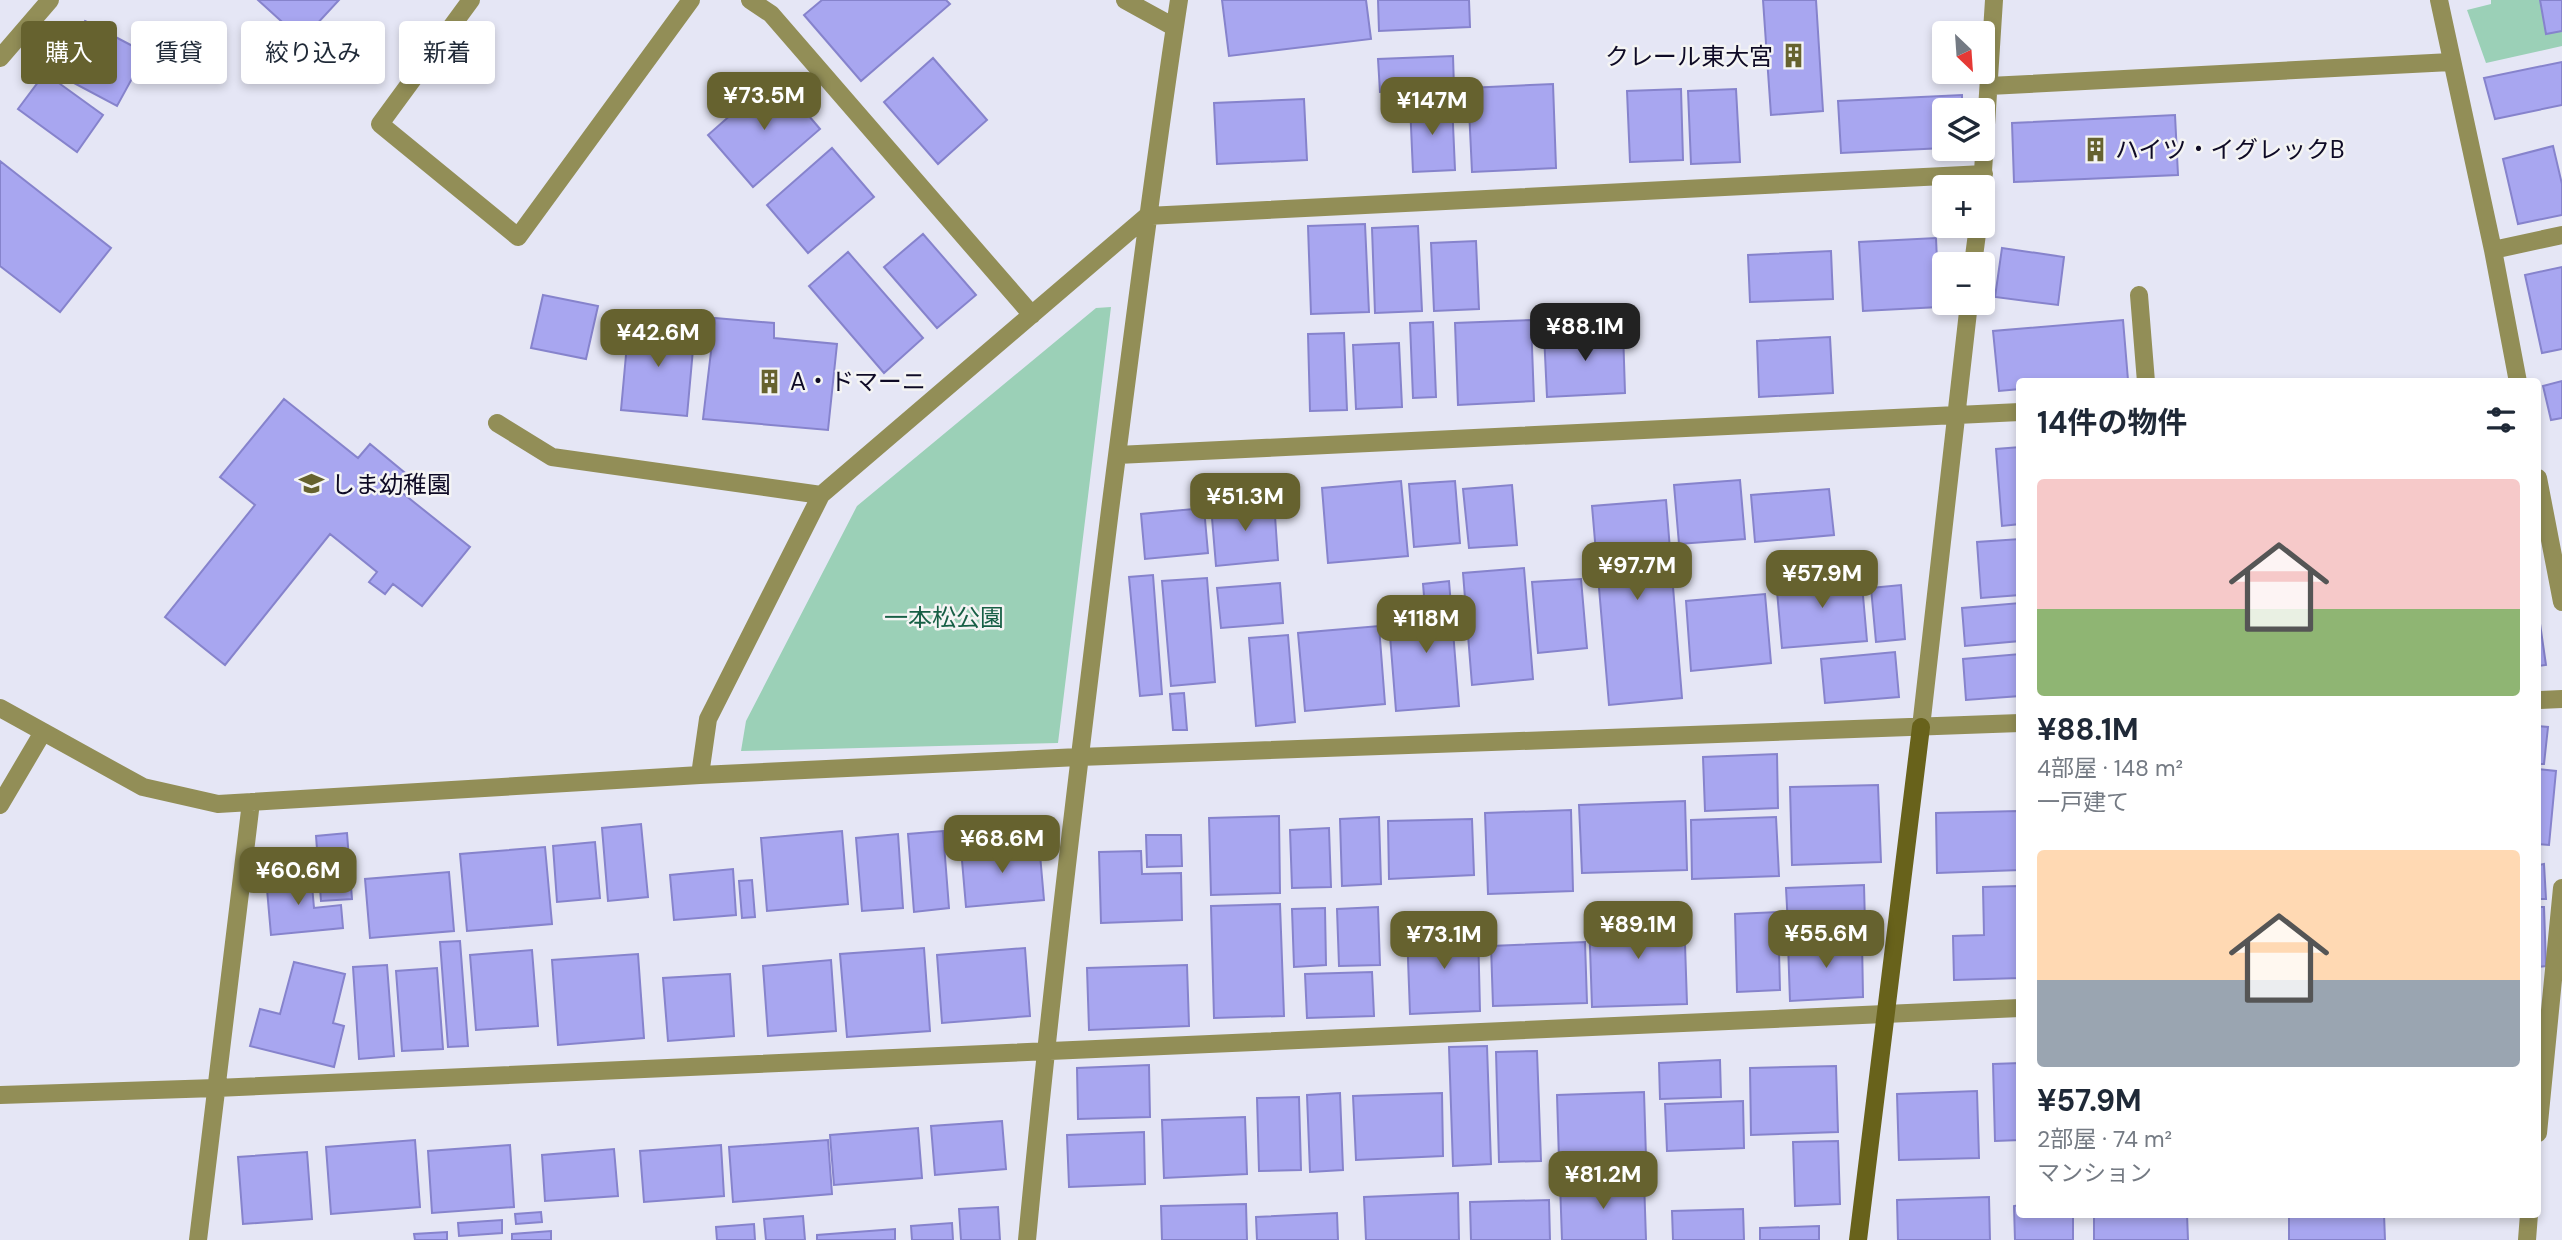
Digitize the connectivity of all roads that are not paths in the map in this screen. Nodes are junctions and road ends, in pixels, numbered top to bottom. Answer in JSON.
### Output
{"nodes":[{"id":1,"x":50,"y":0,"type":"edge"},
{"id":2,"x":471,"y":0,"type":"edge"},
{"id":3,"x":691,"y":0,"type":"edge"},
{"id":4,"x":750,"y":0,"type":"edge"},
{"id":5,"x":1125,"y":0,"type":"edge"},
{"id":6,"x":1178,"y":0,"type":"edge"},
{"id":7,"x":1994,"y":0,"type":"edge"},
{"id":8,"x":2440,"y":0,"type":"edge"},
{"id":9,"x":1174,"y":27,"type":"junction"},
{"id":10,"x":0,"y":58,"type":"edge"},
{"id":11,"x":2451,"y":62,"type":"junction"},
{"id":12,"x":1989,"y":86,"type":"junction"},
{"id":13,"x":1983,"y":175,"type":"edge"},
{"id":14,"x":1932,"y":183,"type":"edge"},
{"id":15,"x":1147,"y":216,"type":"junction"},
{"id":16,"x":2562,"y":235,"type":"edge"},
{"id":17,"x":2493,"y":250,"type":"junction"},
{"id":18,"x":2139,"y":295,"type":"dead end"},
{"id":19,"x":1032,"y":315,"type":"junction"},
{"id":20,"x":1968,"y":315,"type":"edge"},
{"id":21,"x":2146,"y":378,"type":"edge"},
{"id":22,"x":2517,"y":378,"type":"edge"},
{"id":23,"x":2016,"y":412,"type":"edge"},
{"id":24,"x":1956,"y":415,"type":"junction"},
{"id":25,"x":497,"y":422,"type":"dead end"},
{"id":26,"x":1118,"y":455,"type":"junction"},
{"id":27,"x":2541,"y":494,"type":"edge"},
{"id":28,"x":821,"y":495,"type":"junction"},
{"id":29,"x":2562,"y":602,"type":"edge"},
{"id":30,"x":2562,"y":699,"type":"edge"},
{"id":31,"x":2541,"y":700,"type":"edge"},
{"id":32,"x":0,"y":708,"type":"edge"},
{"id":33,"x":2016,"y":723,"type":"edge"},
{"id":34,"x":1921,"y":727,"type":"junction"},
{"id":35,"x":43,"y":732,"type":"junction"},
{"id":36,"x":1079,"y":757,"type":"junction"},
{"id":37,"x":700,"y":775,"type":"junction"},
{"id":38,"x":251,"y":802,"type":"junction"},
{"id":39,"x":0,"y":805,"type":"edge"},
{"id":40,"x":2562,"y":888,"type":"edge"},
{"id":41,"x":2545,"y":984,"type":"edge"},
{"id":42,"x":2016,"y":1008,"type":"edge"},
{"id":43,"x":1886,"y":1014,"type":"junction"},
{"id":44,"x":1045,"y":1051,"type":"junction"},
{"id":45,"x":2541,"y":1069,"type":"edge"},
{"id":46,"x":216,"y":1088,"type":"junction"},
{"id":47,"x":0,"y":1095,"type":"edge"},
{"id":48,"x":2529,"y":1218,"type":"edge"},
{"id":49,"x":198,"y":1240,"type":"edge"},
{"id":50,"x":1027,"y":1240,"type":"edge"},
{"id":51,"x":1858,"y":1240,"type":"edge"},
{"id":52,"x":2527,"y":1240,"type":"edge"}],
"edges":[{"from":1,"to":10,"type":"street"},
{"from":2,"to":3,"type":"street"},
{"from":4,"to":19,"type":"street"},
{"from":5,"to":9,"type":"street"},
{"from":6,"to":9,"type":"street"},
{"from":7,"to":12,"type":"street"},
{"from":8,"to":11,"type":"street"},
{"from":9,"to":15,"type":"street"},
{"from":11,"to":12,"type":"street"},
{"from":11,"to":17,"type":"street"},
{"from":12,"to":13,"type":"street"},
{"from":14,"to":15,"type":"street"},
{"from":15,"to":19,"type":"street"},
{"from":15,"to":26,"type":"street"},
{"from":16,"to":17,"type":"street"},
{"from":17,"to":22,"type":"street"},
{"from":18,"to":21,"type":"street"},
{"from":19,"to":28,"type":"street"},
{"from":20,"to":24,"type":"street"},
{"from":23,"to":24,"type":"street"},
{"from":24,"to":26,"type":"street"},
{"from":24,"to":34,"type":"street"},
{"from":25,"to":28,"type":"street"},
{"from":26,"to":36,"type":"street"},
{"from":27,"to":29,"type":"street"},
{"from":28,"to":37,"type":"street"},
{"from":30,"to":31,"type":"street"},
{"from":32,"to":35,"type":"street"},
{"from":33,"to":34,"type":"street"},
{"from":34,"to":36,"type":"street"},
{"from":34,"to":43,"type":"street"},
{"from":35,"to":38,"type":"street"},
{"from":35,"to":39,"type":"street"},
{"from":36,"to":37,"type":"street"},
{"from":36,"to":44,"type":"street"},
{"from":37,"to":38,"type":"street"},
{"from":38,"to":46,"type":"street"},
{"from":40,"to":41,"type":"street"},
{"from":41,"to":45,"type":"street"},
{"from":42,"to":43,"type":"street"},
{"from":43,"to":44,"type":"street"},
{"from":43,"to":51,"type":"street"},
{"from":44,"to":46,"type":"street"},
{"from":44,"to":50,"type":"street"},
{"from":46,"to":47,"type":"street"},
{"from":46,"to":49,"type":"street"},
{"from":48,"to":52,"type":"street"}]}
